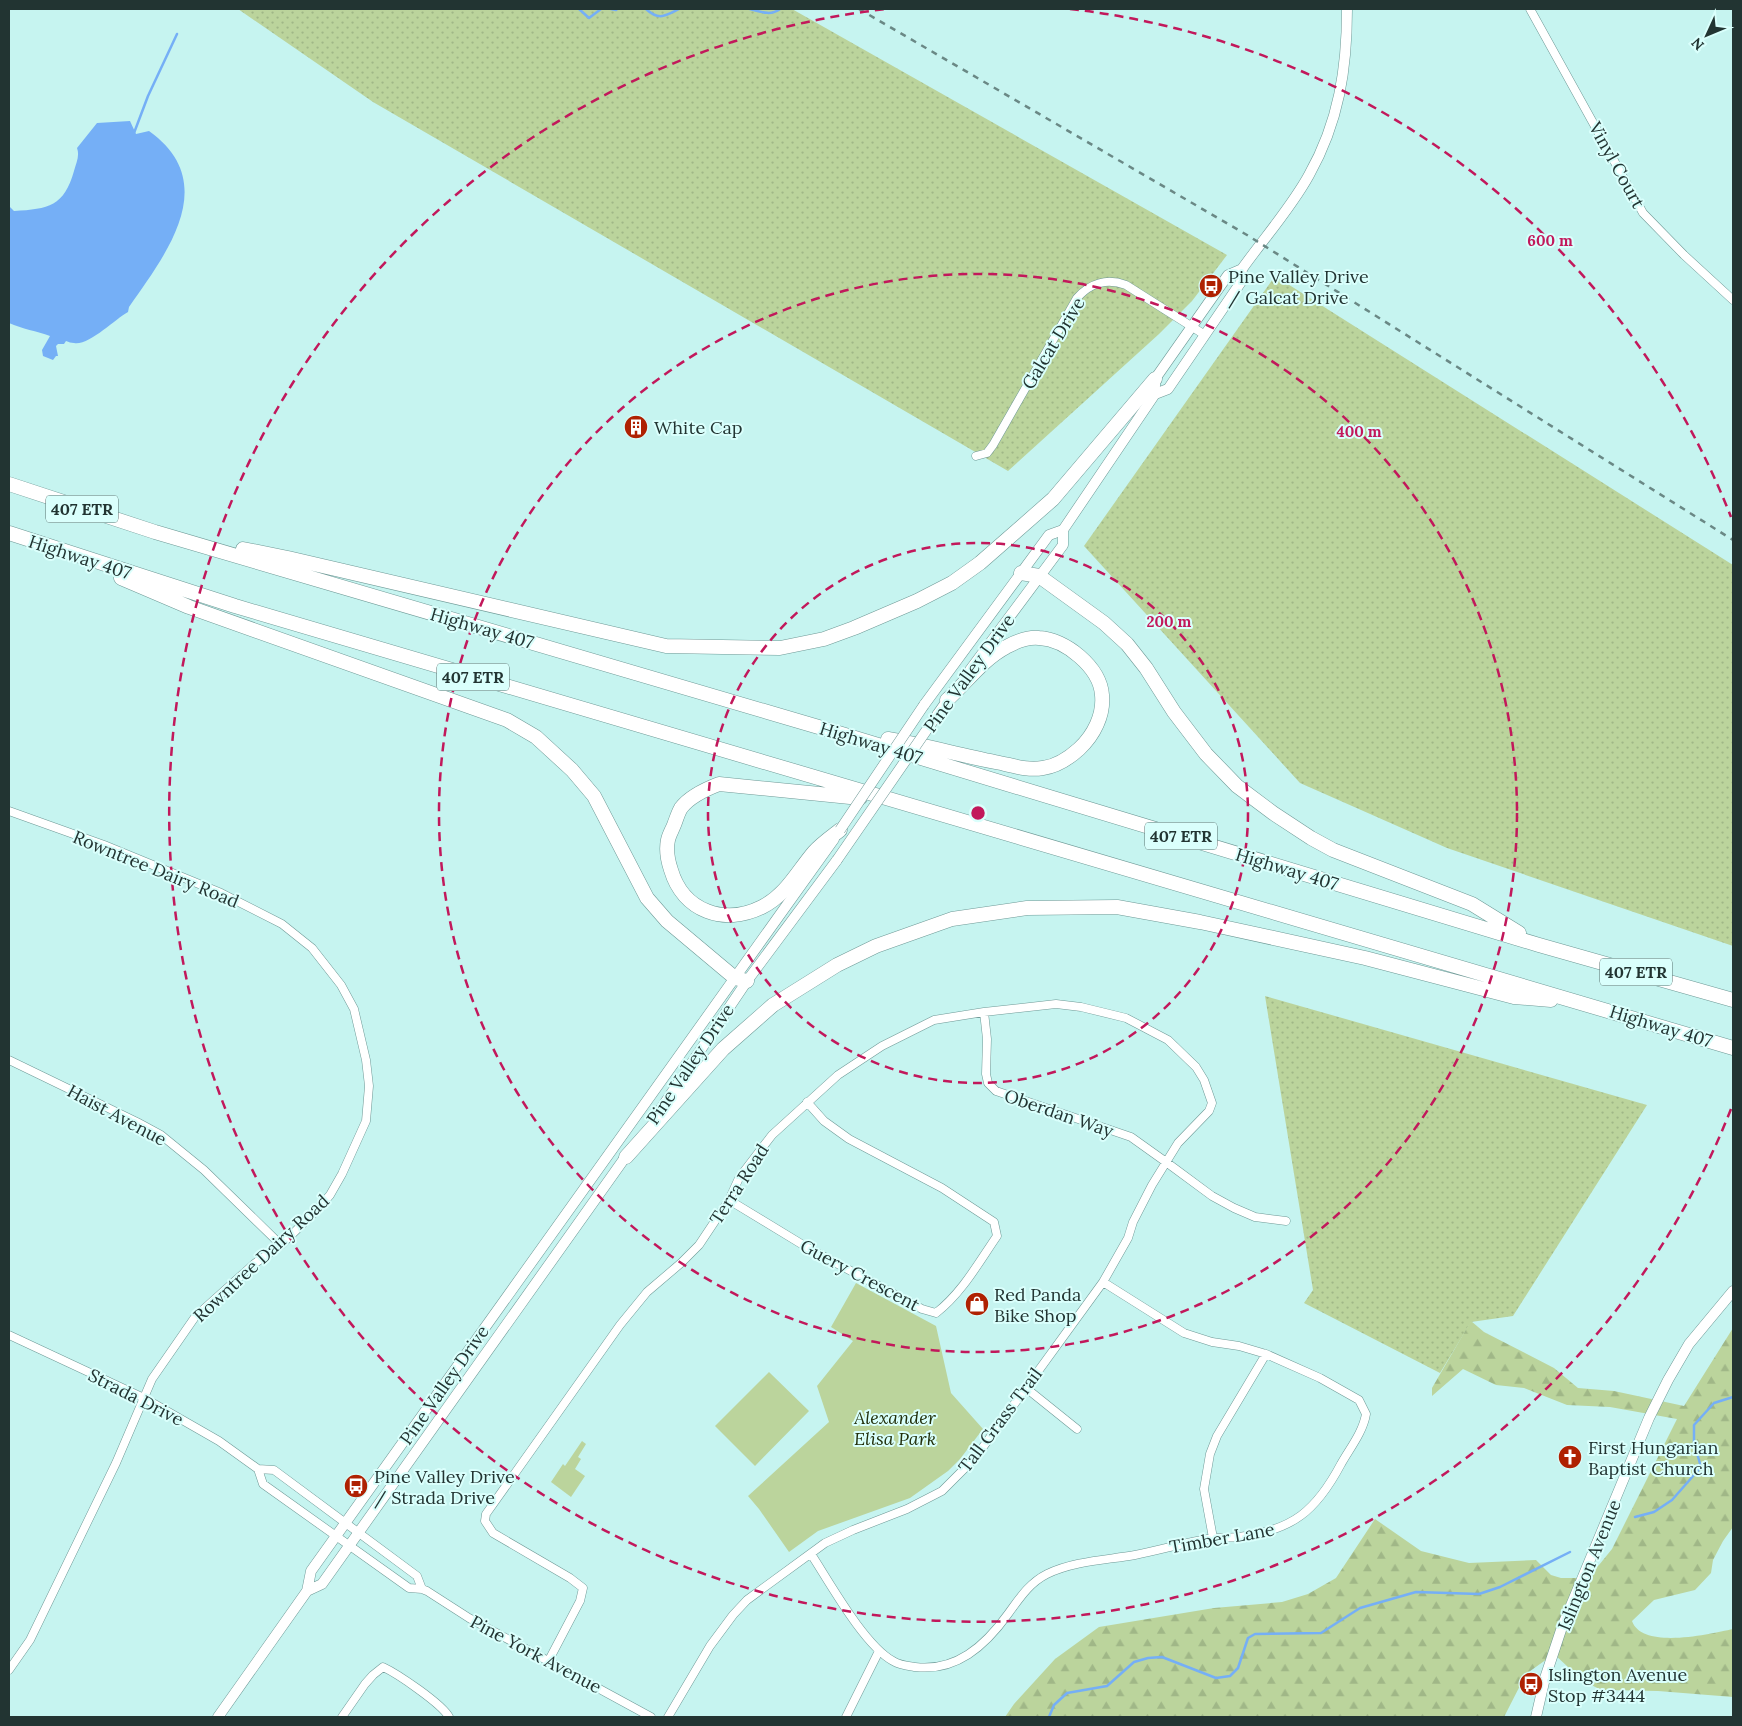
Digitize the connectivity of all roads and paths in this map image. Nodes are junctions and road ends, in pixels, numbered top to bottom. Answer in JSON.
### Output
{"nodes":[{"id":1,"x":1347,"y":9,"type":"edge"},
{"id":2,"x":1530,"y":9,"type":"edge"},
{"id":3,"x":1242,"y":269,"type":"junction"},
{"id":4,"x":1733,"y":300,"type":"edge"},
{"id":5,"x":1192,"y":326,"type":"junction"},
{"id":6,"x":1205,"y":335,"type":"junction"},
{"id":7,"x":1155,"y":379,"type":"junction"},
{"id":8,"x":1155,"y":394,"type":"junction"},
{"id":9,"x":976,"y":456,"type":"dead end"},
{"id":10,"x":9,"y":484,"type":"edge"},
{"id":11,"x":1063,"y":530,"type":"junction"},
{"id":12,"x":155,"y":532,"type":"junction"},
{"id":13,"x":9,"y":533,"type":"edge"},
{"id":14,"x":49,"y":548,"type":"junction"},
{"id":15,"x":1022,"y":573,"type":"junction"},
{"id":16,"x":1040,"y":576,"type":"junction"},
{"id":17,"x":947,"y":700,"type":"junction"},
{"id":18,"x":822,"y":728,"type":"junction"},
{"id":19,"x":898,"y":803,"type":"junction"},
{"id":20,"x":9,"y":811,"type":"edge"},
{"id":21,"x":840,"y":830,"type":"joint"},
{"id":22,"x":823,"y":848,"type":"junction"},
{"id":23,"x":1539,"y":945,"type":"junction"},
{"id":24,"x":741,"y":979,"type":"junction"},
{"id":25,"x":1733,"y":1000,"type":"edge"},
{"id":26,"x":1576,"y":1001,"type":"junction"},
{"id":27,"x":984,"y":1012,"type":"junction"},
{"id":28,"x":1733,"y":1048,"type":"edge"},
{"id":29,"x":9,"y":1060,"type":"edge"},
{"id":30,"x":807,"y":1102,"type":"junction"},
{"id":31,"x":626,"y":1157,"type":"junction"},
{"id":32,"x":1166,"y":1162,"type":"junction"},
{"id":33,"x":729,"y":1200,"type":"junction"},
{"id":34,"x":1286,"y":1221,"type":"dead end"},
{"id":35,"x":281,"y":1245,"type":"junction"},
{"id":36,"x":1103,"y":1282,"type":"junction"},
{"id":37,"x":1733,"y":1291,"type":"edge"},
{"id":38,"x":9,"y":1335,"type":"edge"},
{"id":39,"x":1266,"y":1354,"type":"junction"},
{"id":40,"x":1026,"y":1388,"type":"junction"},
{"id":41,"x":144,"y":1398,"type":"junction"},
{"id":42,"x":1078,"y":1429,"type":"dead end"},
{"id":43,"x":258,"y":1469,"type":"junction"},
{"id":44,"x":346,"y":1524,"type":"junction"},
{"id":45,"x":360,"y":1532,"type":"junction"},
{"id":46,"x":336,"y":1536,"type":"junction"},
{"id":47,"x":1213,"y":1538,"type":"junction"},
{"id":48,"x":348,"y":1546,"type":"junction"},
{"id":49,"x":811,"y":1554,"type":"junction"},
{"id":50,"x":422,"y":1588,"type":"junction"},
{"id":51,"x":306,"y":1590,"type":"junction"},
{"id":52,"x":879,"y":1651,"type":"junction"},
{"id":53,"x":549,"y":1660,"type":"junction"},
{"id":54,"x":9,"y":1670,"type":"edge"},
{"id":55,"x":218,"y":1717,"type":"edge"},
{"id":56,"x":342,"y":1717,"type":"edge"},
{"id":57,"x":449,"y":1717,"type":"edge"},
{"id":58,"x":651,"y":1717,"type":"edge"},
{"id":59,"x":668,"y":1717,"type":"edge"},
{"id":60,"x":846,"y":1717,"type":"edge"},
{"id":61,"x":1536,"y":1717,"type":"edge"}],
"edges":[{"from":1,"to":3,"type":"main road","name":"Pine Valley Drive"},
{"from":2,"to":4,"type":"street","name":"Vinyl Court"},
{"from":3,"to":5,"type":"main road","name":"Pine Valley Drive"},
{"from":3,"to":6,"type":"main road","name":"Pine Valley Drive"},
{"from":5,"to":6,"type":"street","name":"Galcat Drive"},
{"from":5,"to":7,"type":"main road","name":"Pine Valley Drive"},
{"from":5,"to":9,"type":"street","name":"Galcat Drive"},
{"from":6,"to":8,"type":"main road","name":"Pine Valley Drive"},
{"from":7,"to":8,"type":"main road"},
{"from":7,"to":12,"type":"highway"},
{"from":8,"to":11,"type":"main road","name":"Pine Valley Drive"},
{"from":10,"to":12,"type":"highway","name":"Highway 407","number":"407 ETR"},
{"from":11,"to":15,"type":"main road","name":"Pine Valley Drive"},
{"from":11,"to":16,"type":"main road","name":"Pine Valley Drive"},
{"from":12,"to":18,"type":"highway","name":"Highway 407","number":"407 ETR"},
{"from":13,"to":14,"type":"highway","name":"Highway 407","number":"407 ETR"},
{"from":14,"to":19,"type":"highway","name":"Highway 407","number":"407 ETR"},
{"from":14,"to":24,"type":"highway"},
{"from":15,"to":16,"type":"highway"},
{"from":15,"to":21,"type":"main road","name":"Pine Valley Drive","bridge":true},
{"from":16,"to":17,"type":"main road","name":"Pine Valley Drive"},
{"from":16,"to":23,"type":"highway"},
{"from":17,"to":18,"type":"highway"},
{"from":17,"to":24,"type":"main road","name":"Pine Valley Drive","bridge":true},
{"from":18,"to":23,"type":"highway","name":"Highway 407","number":"407 ETR"},
{"from":19,"to":22,"type":"highway"},
{"from":19,"to":26,"type":"highway","name":"Highway 407","number":"407 ETR"},
{"from":20,"to":35,"type":"street","name":"Rowntree Dairy Road"},
{"from":21,"to":22,"type":"highway"},
{"from":22,"to":24,"type":"main road","name":"Pine Valley Drive"},
{"from":23,"to":25,"type":"highway","name":"Highway 407","number":"407 ETR"},
{"from":24,"to":31,"type":"main road","name":"Pine Valley Drive"},
{"from":24,"to":44,"type":"main road","name":"Pine Valley Drive"},
{"from":26,"to":28,"type":"highway","name":"Highway 407","number":"407 ETR"},
{"from":26,"to":31,"type":"highway"},
{"from":27,"to":30,"type":"street","name":"Terra Road"},
{"from":27,"to":32,"type":"street","name":"Oberdan Way"},
{"from":27,"to":32,"type":"street","name":"Terra Road"},
{"from":29,"to":35,"type":"street","name":"Haist Avenue"},
{"from":30,"to":33,"type":"street","name":"Terra Road"},
{"from":30,"to":33,"type":"street","name":"Guery Crescent"},
{"from":31,"to":45,"type":"main road","name":"Pine Valley Drive"},
{"from":32,"to":34,"type":"street","name":"Oberdan Way"},
{"from":32,"to":36,"type":"street","name":"Tall Grass Trail"},
{"from":33,"to":53,"type":"street","name":"Terra Road"},
{"from":35,"to":41,"type":"street","name":"Rowntree Dairy Road"},
{"from":36,"to":39,"type":"street","name":"Timber Lane"},
{"from":36,"to":40,"type":"street","name":"Tall Grass Trail"},
{"from":37,"to":61,"type":"main road","name":"Islington Avenue"},
{"from":38,"to":41,"type":"street","name":"Strada Drive"},
{"from":39,"to":47,"type":"street"},
{"from":39,"to":47,"type":"street","name":"Timber Lane"},
{"from":40,"to":42,"type":"street"},
{"from":40,"to":49,"type":"street","name":"Tall Grass Trail"},
{"from":41,"to":43,"type":"street","name":"Strada Drive"},
{"from":41,"to":54,"type":"street","name":"Rowntree Dairy Road"},
{"from":43,"to":44,"type":"street","name":"Strada Drive"},
{"from":43,"to":46,"type":"street","name":"Strada Drive"},
{"from":44,"to":45,"type":"street","name":"Strada Drive"},
{"from":44,"to":46,"type":"main road","name":"Pine Valley Drive"},
{"from":45,"to":48,"type":"main road","name":"Pine Valley Drive"},
{"from":45,"to":50,"type":"street","name":"Pine York Avenue"},
{"from":46,"to":48,"type":"street","name":"Pine York Avenue"},
{"from":46,"to":51,"type":"main road","name":"Pine Valley Drive"},
{"from":47,"to":52,"type":"street","name":"Timber Lane"},
{"from":48,"to":50,"type":"street","name":"Pine York Avenue"},
{"from":48,"to":51,"type":"main road","name":"Pine Valley Drive"},
{"from":49,"to":52,"type":"street","name":"Timber Lane"},
{"from":49,"to":59,"type":"street","name":"Tall Grass Trail"},
{"from":50,"to":53,"type":"street","name":"Pine York Avenue"},
{"from":51,"to":55,"type":"main road","name":"Pine Valley Drive"},
{"from":52,"to":60,"type":"street"},
{"from":53,"to":58,"type":"street","name":"Pine York Avenue"},
{"from":56,"to":57,"type":"street"}]}
